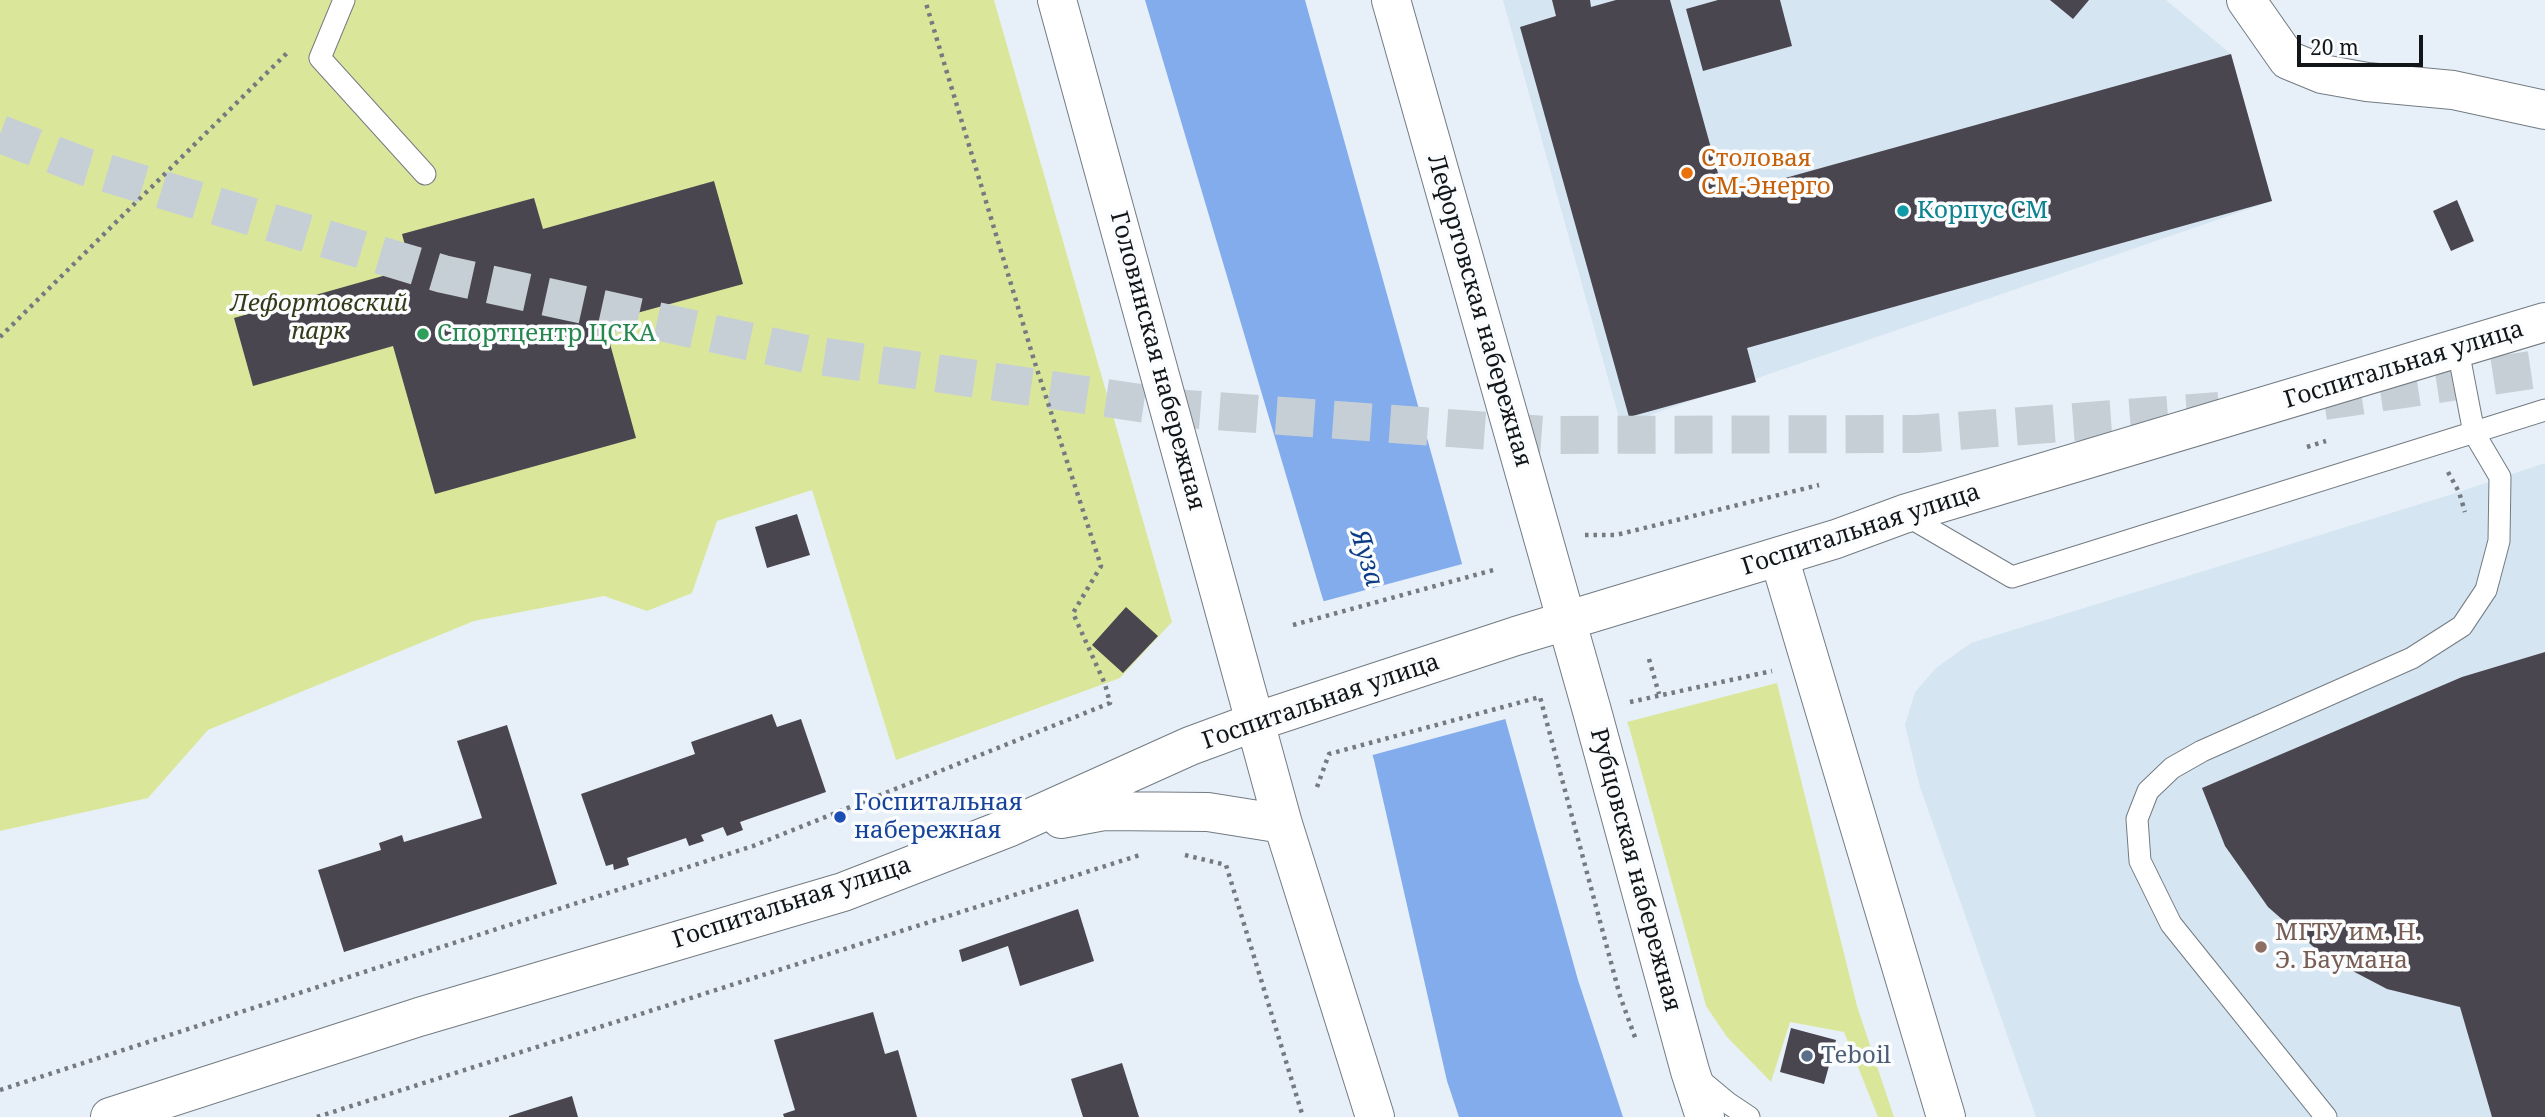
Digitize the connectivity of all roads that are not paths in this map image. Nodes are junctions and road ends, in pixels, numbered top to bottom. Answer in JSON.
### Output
{"nodes":[{"id":1,"x":344,"y":0,"type":"edge"},
{"id":2,"x":1057,"y":0,"type":"edge"},
{"id":3,"x":1391,"y":0,"type":"edge"},
{"id":4,"x":2246,"y":0,"type":"edge"},
{"id":5,"x":2545,"y":110,"type":"edge"},
{"id":6,"x":425,"y":174,"type":"dead end"},
{"id":7,"x":2545,"y":321,"type":"edge"},
{"id":8,"x":2458,"y":350,"type":"junction"},
{"id":9,"x":2545,"y":410,"type":"edge"},
{"id":10,"x":2474,"y":433,"type":"junction"},
{"id":11,"x":1905,"y":514,"type":"junction"},
{"id":12,"x":1779,"y":557,"type":"junction"},
{"id":13,"x":1567,"y":622,"type":"junction"},
{"id":14,"x":1255,"y":722,"type":"junction"},
{"id":15,"x":1283,"y":824,"type":"junction"},
{"id":16,"x":1010,"y":827,"type":"junction"},
{"id":17,"x":1690,"y":1071,"type":"junction"},
{"id":18,"x":110,"y":1117,"type":"edge"},
{"id":19,"x":1375,"y":1117,"type":"edge"},
{"id":20,"x":1705,"y":1117,"type":"edge"},
{"id":21,"x":1749,"y":1117,"type":"edge"},
{"id":22,"x":1946,"y":1117,"type":"edge"},
{"id":23,"x":2326,"y":1117,"type":"edge"}],
"edges":[{"from":1,"to":6,"type":"lane"},
{"from":2,"to":14,"type":"main road","name":"Головинская набережная"},
{"from":3,"to":13,"type":"main road","name":"Лефортовская набережная"},
{"from":4,"to":5,"type":"main road"},
{"from":7,"to":8,"type":"main road","name":"Госпитальная улица"},
{"from":8,"to":10,"type":"lane"},
{"from":8,"to":11,"type":"main road","name":"Госпитальная улица"},
{"from":9,"to":10,"type":"lane"},
{"from":10,"to":11,"type":"lane"},
{"from":10,"to":23,"type":"lane"},
{"from":11,"to":12,"type":"main road","name":"Госпитальная улица"},
{"from":12,"to":13,"type":"main road","name":"Госпитальная улица"},
{"from":12,"to":22,"type":"main road"},
{"from":13,"to":14,"type":"main road","name":"Госпитальная улица"},
{"from":13,"to":17,"type":"main road","name":"Рубцовская набережная"},
{"from":14,"to":15,"type":"main road"},
{"from":14,"to":16,"type":"main road","name":"Госпитальная улица"},
{"from":15,"to":16,"type":"main road"},
{"from":15,"to":19,"type":"main road"},
{"from":16,"to":18,"type":"main road","name":"Госпитальная улица"},
{"from":17,"to":20,"type":"main road","name":"Рубцовская набережная"},
{"from":17,"to":21,"type":"lane"}]}
